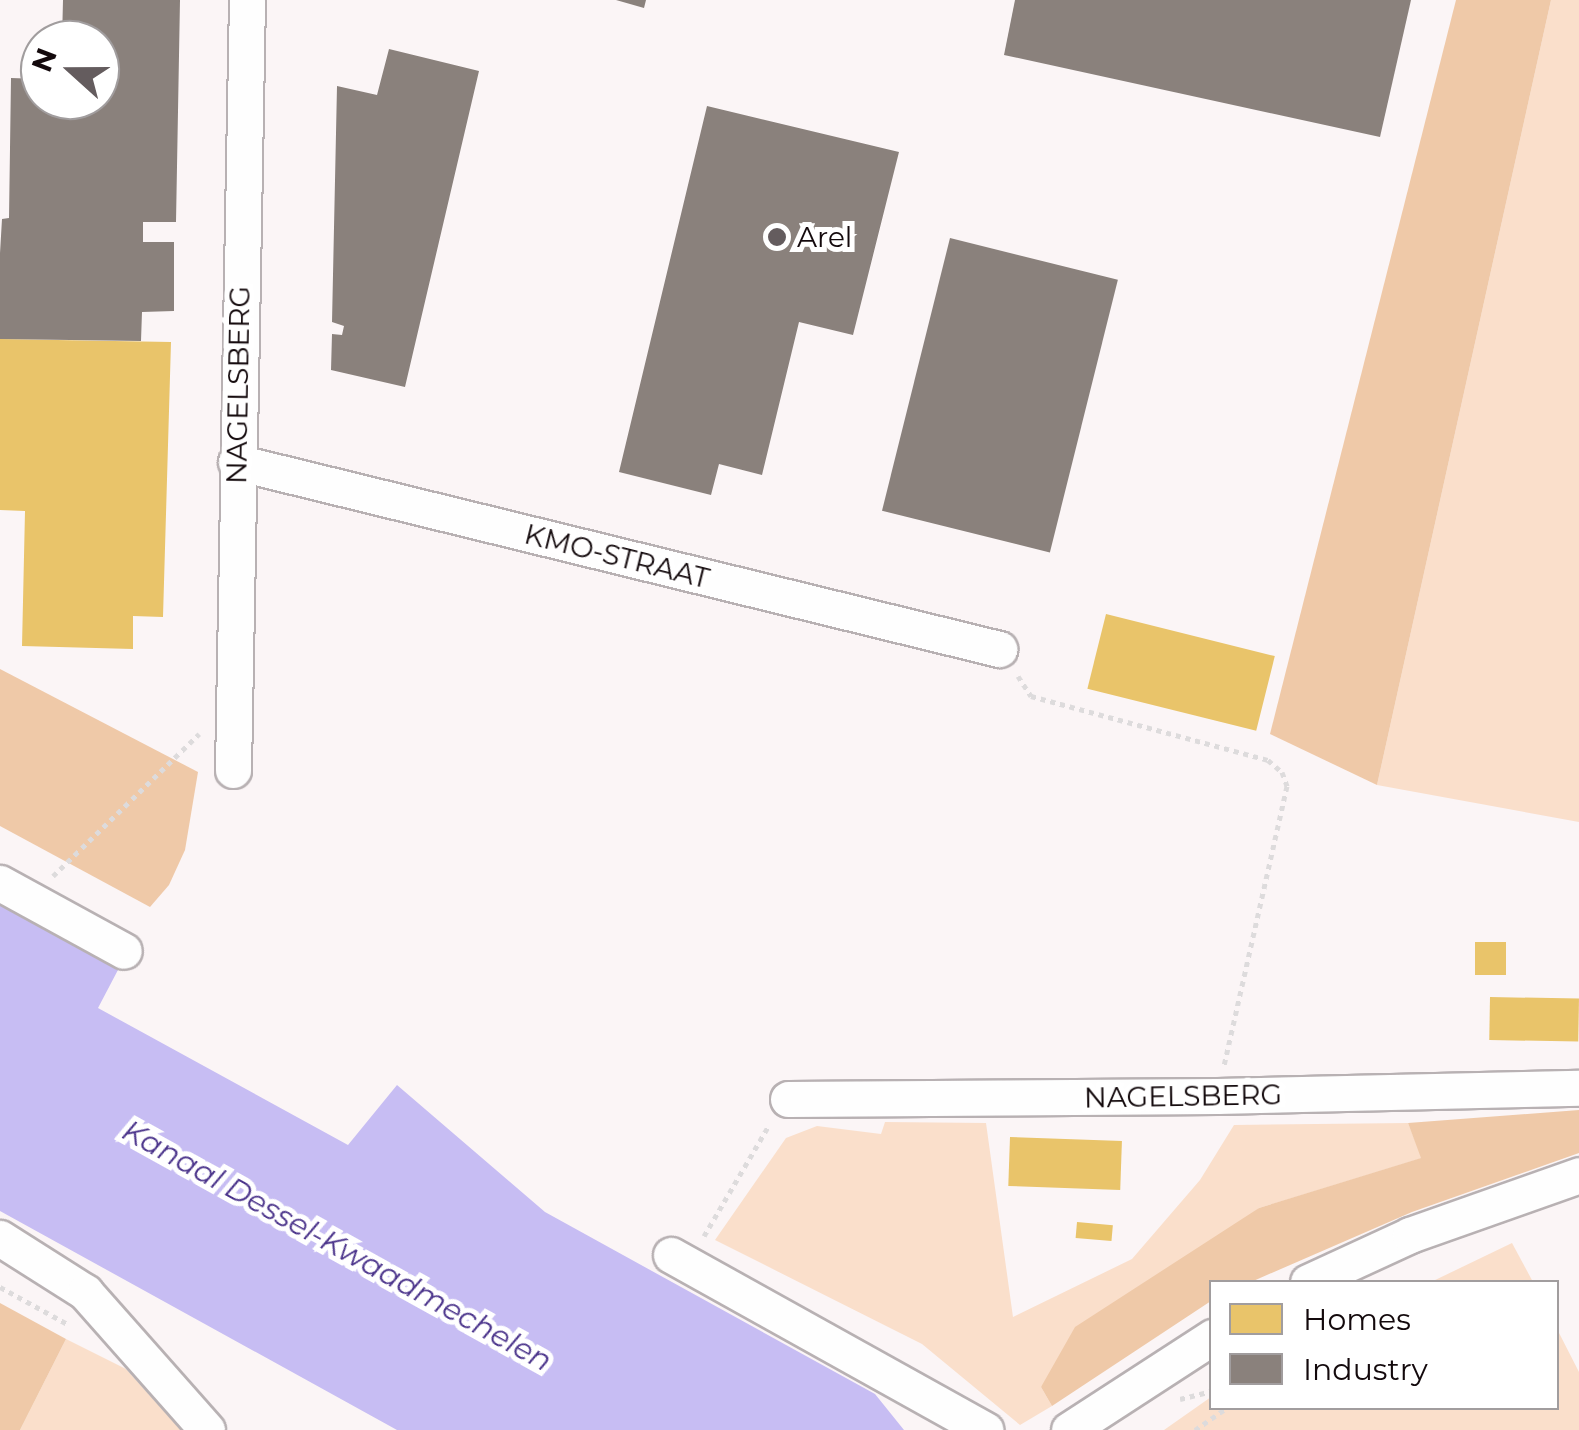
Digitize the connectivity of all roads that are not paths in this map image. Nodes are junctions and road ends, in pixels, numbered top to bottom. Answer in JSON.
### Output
{"nodes":[{"id":1,"x":247,"y":0,"type":"edge"},
{"id":2,"x":236,"y":462,"type":"junction"},
{"id":3,"x":998,"y":650,"type":"road end"},
{"id":4,"x":232,"y":770,"type":"dead end"},
{"id":5,"x":14,"y":891,"type":"edge"},
{"id":6,"x":124,"y":951,"type":"dead end"},
{"id":7,"x":1579,"y":1088,"type":"edge"},
{"id":8,"x":788,"y":1098,"type":"road end"},
{"id":9,"x":1579,"y":1175,"type":"edge"},
{"id":10,"x":0,"y":1238,"type":"edge"},
{"id":11,"x":679,"y":1260,"type":"road end"},
{"id":12,"x":1312,"y":1280,"type":"edge"},
{"id":13,"x":1209,"y":1339,"type":"edge"},
{"id":14,"x":207,"y":1430,"type":"edge"},
{"id":15,"x":986,"y":1430,"type":"edge"},
{"id":16,"x":1069,"y":1430,"type":"edge"}],
"edges":[{"from":1,"to":2,"type":"street","name":"NAGELSBERG"},
{"from":2,"to":3,"type":"street","name":"KMO-STRAAT"},
{"from":2,"to":4,"type":"street","name":"NAGELSBERG"},
{"from":5,"to":6,"type":"street"},
{"from":7,"to":8,"type":"street","name":"NAGELSBERG"},
{"from":9,"to":12,"type":"street"},
{"from":10,"to":14,"type":"street"},
{"from":11,"to":15,"type":"street"},
{"from":13,"to":16,"type":"street"}]}
